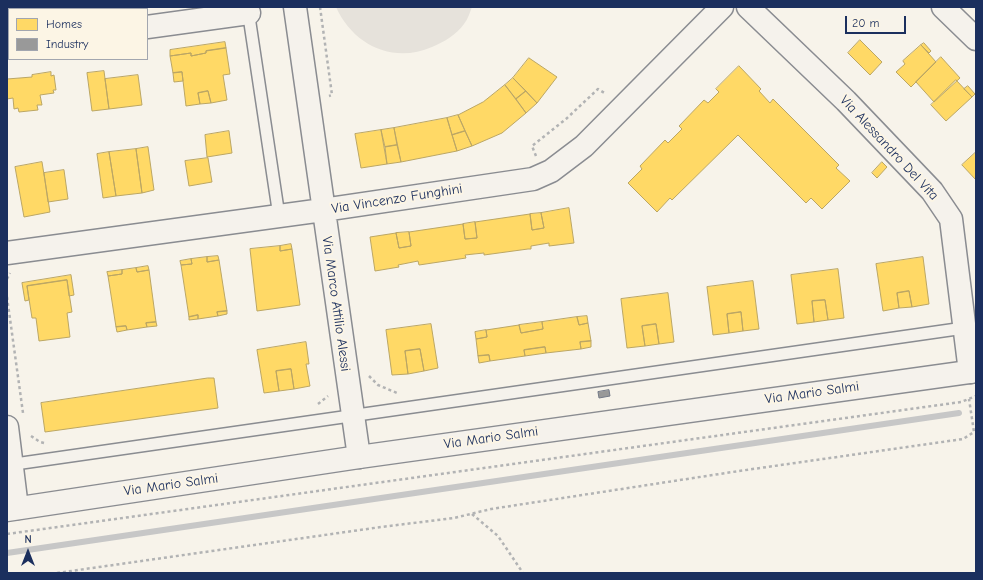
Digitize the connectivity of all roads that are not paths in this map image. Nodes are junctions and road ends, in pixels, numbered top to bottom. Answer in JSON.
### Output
{"nodes":[{"id":1,"x":295,"y":7,"type":"edge"},
{"id":2,"x":722,"y":7,"type":"edge"},
{"id":3,"x":748,"y":7,"type":"edge"},
{"id":4,"x":943,"y":7,"type":"edge"},
{"id":5,"x":248,"y":10,"type":"edge"},
{"id":6,"x":148,"y":27,"type":"edge"},
{"id":7,"x":976,"y":39,"type":"edge"},
{"id":8,"x":323,"y":210,"type":"junction"},
{"id":9,"x":279,"y":216,"type":"junction"},
{"id":10,"x":7,"y":253,"type":"edge"},
{"id":11,"x":964,"y":328,"type":"junction"},
{"id":12,"x":973,"y":372,"type":"edge"},
{"id":13,"x":352,"y":416,"type":"junction"},
{"id":14,"x":15,"y":422,"type":"edge"},
{"id":15,"x":358,"y":457,"type":"junction"},
{"id":16,"x":10,"y":465,"type":"edge"},
{"id":17,"x":12,"y":509,"type":"edge"}],
"edges":[{"from":1,"to":8,"type":"street","name":"Via Marco Attilio Alessi"},
{"from":2,"to":8,"type":"street","name":"Via Vincenzo Funghini"},
{"from":3,"to":11,"type":"street","name":"Via Alessandro Del Vita"},
{"from":4,"to":7,"type":"street"},
{"from":5,"to":6,"type":"street"},
{"from":5,"to":9,"type":"lane"},
{"from":8,"to":9,"type":"street","name":"Via Vincenzo Funghini"},
{"from":8,"to":13,"type":"street","name":"Via Marco Attilio Alessi"},
{"from":9,"to":10,"type":"street","name":"Via Vincenzo Funghini"},
{"from":11,"to":12,"type":"street","name":"Via Alessandro Del Vita"},
{"from":11,"to":13,"type":"lane"},
{"from":12,"to":15,"type":"street","name":"Via Mario Salmi"},
{"from":13,"to":15,"type":"street","name":"Via Marco Attilio Alessi"},
{"from":13,"to":16,"type":"lane"},
{"from":14,"to":16,"type":"street"},
{"from":15,"to":17,"type":"street","name":"Via Mario Salmi"},
{"from":16,"to":17,"type":"street"}]}
